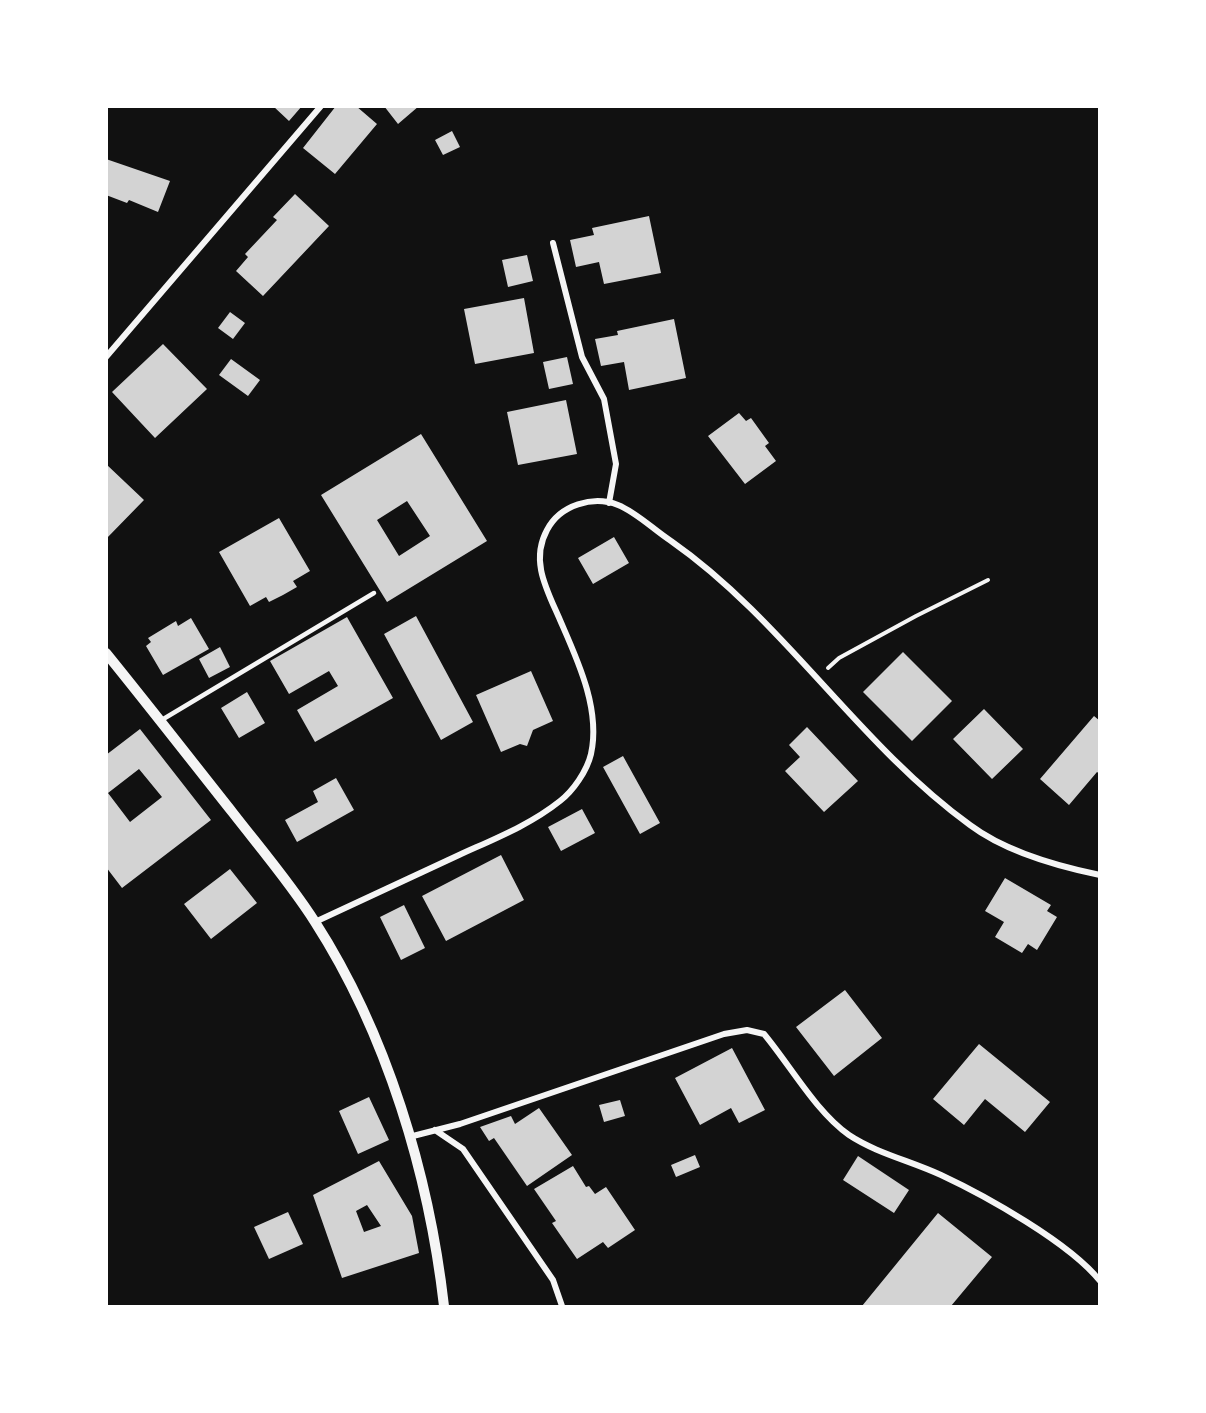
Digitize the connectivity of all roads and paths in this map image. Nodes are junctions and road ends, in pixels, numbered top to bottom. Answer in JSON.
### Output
{"nodes":[{"id":1,"x":321,"y":106,"type":"edge"},
{"id":2,"x":553,"y":243,"type":"dead end"},
{"id":3,"x":106,"y":357,"type":"edge"},
{"id":4,"x":609,"y":503,"type":"junction"},
{"id":5,"x":988,"y":580,"type":"dead end"},
{"id":6,"x":374,"y":593,"type":"dead end"},
{"id":7,"x":106,"y":653,"type":"edge"},
{"id":8,"x":817,"y":677,"type":"junction"},
{"id":9,"x":160,"y":721,"type":"junction"},
{"id":10,"x":1100,"y":875,"type":"edge"},
{"id":11,"x":315,"y":922,"type":"junction"},
{"id":12,"x":435,"y":1130,"type":"junction"},
{"id":13,"x":409,"y":1137,"type":"junction"},
{"id":14,"x":1100,"y":1281,"type":"edge"},
{"id":15,"x":444,"y":1306,"type":"edge"},
{"id":16,"x":562,"y":1306,"type":"edge"}],
"edges":[{"from":1,"to":3,"type":"street"},
{"from":2,"to":4,"type":"street"},
{"from":4,"to":8,"type":"street"},
{"from":4,"to":11,"type":"street"},
{"from":5,"to":8,"type":"path"},
{"from":6,"to":9,"type":"lane"},
{"from":7,"to":9,"type":"street"},
{"from":8,"to":10,"type":"street"},
{"from":9,"to":11,"type":"street"},
{"from":11,"to":13,"type":"street"},
{"from":12,"to":13,"type":"street"},
{"from":12,"to":14,"type":"street"},
{"from":12,"to":16,"type":"street"},
{"from":13,"to":15,"type":"street"}]}
